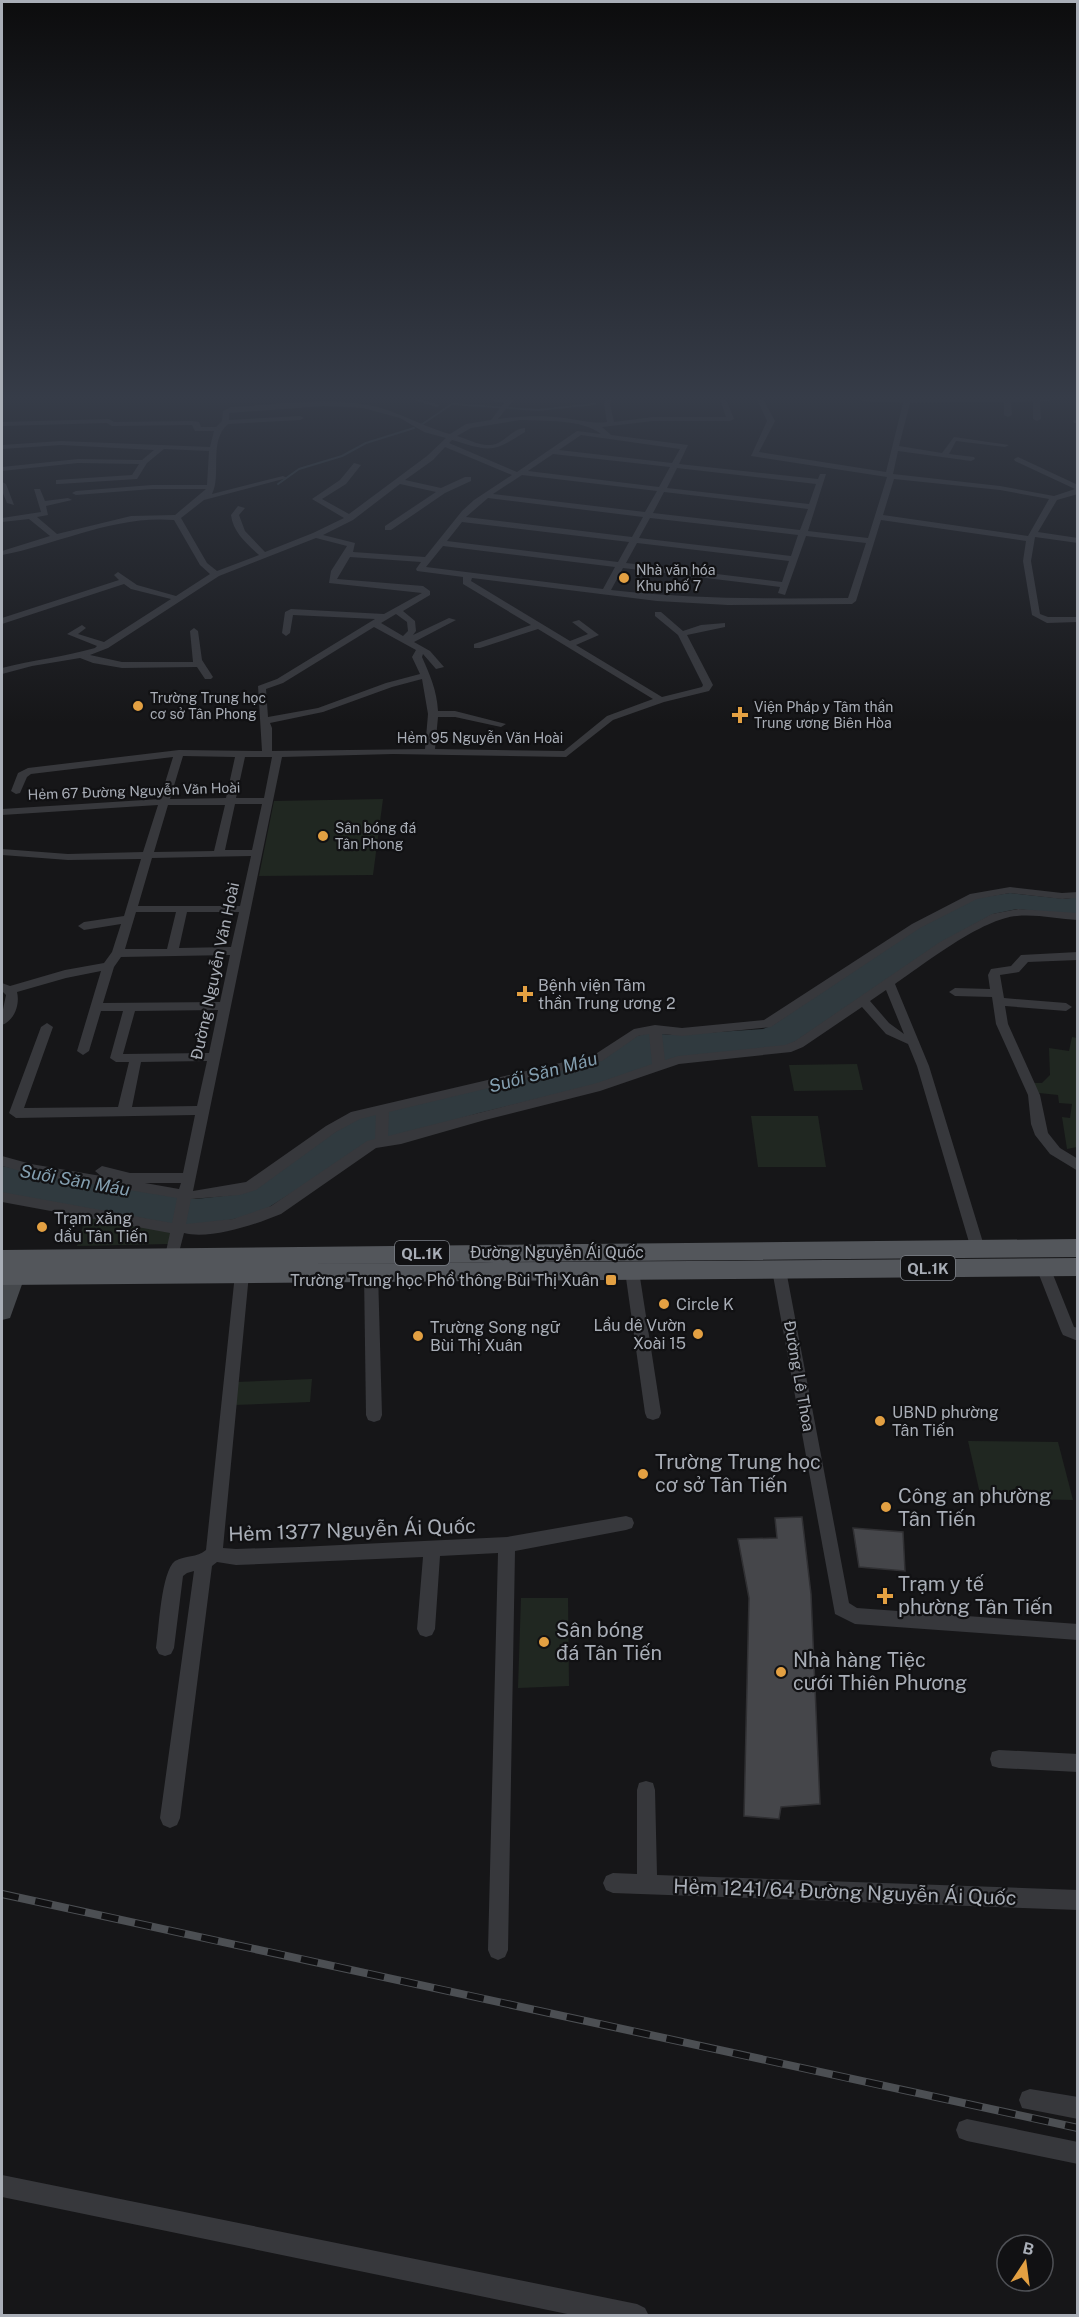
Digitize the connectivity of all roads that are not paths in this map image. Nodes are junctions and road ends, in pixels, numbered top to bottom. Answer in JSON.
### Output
{"nodes":[{"id":1,"x":42,"y":507,"type":"edge"},
{"id":2,"x":191,"y":507,"type":"edge"},
{"id":3,"x":331,"y":507,"type":"edge"},
{"id":4,"x":364,"y":507,"type":"edge"},
{"id":5,"x":418,"y":507,"type":"edge"},
{"id":6,"x":471,"y":507,"type":"edge"},
{"id":7,"x":581,"y":507,"type":"edge"},
{"id":8,"x":652,"y":507,"type":"edge"},
{"id":9,"x":812,"y":507,"type":"edge"},
{"id":10,"x":881,"y":507,"type":"edge"},
{"id":11,"x":1049,"y":507,"type":"edge"},
{"id":12,"x":241,"y":508,"type":"dead end"},
{"id":13,"x":648,"y":515,"type":"junction"},
{"id":14,"x":32,"y":516,"type":"junction"},
{"id":15,"x":878,"y":517,"type":"junction"},
{"id":16,"x":177,"y":518,"type":"junction"},
{"id":17,"x":350,"y":518,"type":"junction"},
{"id":18,"x":460,"y":519,"type":"junction"},
{"id":19,"x":2,"y":520,"type":"edge"},
{"id":20,"x":388,"y":528,"type":"dead end"},
{"id":21,"x":803,"y":533,"type":"junction"},
{"id":22,"x":316,"y":535,"type":"junction"},
{"id":23,"x":56,"y":537,"type":"junction"},
{"id":24,"x":1032,"y":537,"type":"junction"},
{"id":25,"x":634,"y":540,"type":"junction"},
{"id":26,"x":871,"y":541,"type":"junction"},
{"id":27,"x":1077,"y":541,"type":"edge"},
{"id":28,"x":441,"y":543,"type":"junction"},
{"id":29,"x":2,"y":553,"type":"edge"},
{"id":30,"x":348,"y":554,"type":"junction"},
{"id":31,"x":264,"y":555,"type":"junction"},
{"id":32,"x":794,"y":559,"type":"junction"},
{"id":33,"x":428,"y":560,"type":"junction"},
{"id":34,"x":620,"y":565,"type":"junction"},
{"id":35,"x":216,"y":574,"type":"junction"},
{"id":36,"x":468,"y":576,"type":"junction"},
{"id":37,"x":785,"y":585,"type":"junction"},
{"id":38,"x":605,"y":593,"type":"junction"},
{"id":39,"x":179,"y":599,"type":"junction"},
{"id":40,"x":779,"y":602,"type":"junction"},
{"id":41,"x":396,"y":610,"type":"junction"},
{"id":42,"x":2,"y":611,"type":"edge"},
{"id":43,"x":658,"y":614,"type":"dead end"},
{"id":44,"x":384,"y":617,"type":"junction"},
{"id":45,"x":6,"y":620,"type":"edge"},
{"id":46,"x":452,"y":620,"type":"dead end"},
{"id":47,"x":1076,"y":620,"type":"edge"},
{"id":48,"x":576,"y":622,"type":"dead end"},
{"id":49,"x":374,"y":623,"type":"junction"},
{"id":50,"x":722,"y":625,"type":"dead end"},
{"id":51,"x":538,"y":626,"type":"junction"},
{"id":52,"x":82,"y":628,"type":"dead end"},
{"id":53,"x":194,"y":631,"type":"dead end"},
{"id":54,"x":286,"y":633,"type":"dead end"},
{"id":55,"x":682,"y":634,"type":"junction"},
{"id":56,"x":407,"y":640,"type":"junction"},
{"id":57,"x":569,"y":644,"type":"junction"},
{"id":58,"x":105,"y":646,"type":"junction"},
{"id":59,"x":477,"y":646,"type":"dead end"},
{"id":60,"x":421,"y":649,"type":"junction"},
{"id":61,"x":82,"y":656,"type":"junction"},
{"id":62,"x":200,"y":664,"type":"junction"},
{"id":63,"x":439,"y":666,"type":"dead end"},
{"id":64,"x":2,"y":671,"type":"edge"},
{"id":65,"x":426,"y":675,"type":"junction"},
{"id":66,"x":208,"y":677,"type":"dead end"},
{"id":67,"x":661,"y":700,"type":"junction"},
{"id":68,"x":434,"y":714,"type":"junction"},
{"id":69,"x":264,"y":721,"type":"junction"},
{"id":70,"x":501,"y":724,"type":"dead end"},
{"id":71,"x":430,"y":752,"type":"junction"},
{"id":72,"x":179,"y":753,"type":"junction"},
{"id":73,"x":241,"y":754,"type":"junction"},
{"id":74,"x":273,"y":754,"type":"junction"},
{"id":75,"x":16,"y":791,"type":"dead end"},
{"id":76,"x":230,"y":801,"type":"junction"},
{"id":77,"x":268,"y":801,"type":"junction"},
{"id":78,"x":164,"y":802,"type":"junction"},
{"id":79,"x":2,"y":812,"type":"edge"},
{"id":80,"x":2,"y":852,"type":"edge"},
{"id":81,"x":219,"y":853,"type":"junction"},
{"id":82,"x":258,"y":853,"type":"junction"},
{"id":83,"x":147,"y":854,"type":"junction"},
{"id":84,"x":1076,"y":897,"type":"edge"},
{"id":85,"x":182,"y":909,"type":"junction"},
{"id":86,"x":246,"y":909,"type":"junction"},
{"id":87,"x":130,"y":914,"type":"junction"},
{"id":88,"x":1077,"y":917,"type":"edge"},
{"id":89,"x":84,"y":926,"type":"dead end"},
{"id":90,"x":237,"y":951,"type":"junction"},
{"id":91,"x":172,"y":952,"type":"junction"},
{"id":92,"x":118,"y":953,"type":"junction"},
{"id":93,"x":1077,"y":956,"type":"edge"},
{"id":94,"x":108,"y":966,"type":"junction"},
{"id":95,"x":889,"y":983,"type":"junction"},
{"id":96,"x":5,"y":988,"type":"edge"},
{"id":97,"x":955,"y":992,"type":"dead end"},
{"id":98,"x":998,"y":997,"type":"junction"},
{"id":99,"x":863,"y":1000,"type":"junction"},
{"id":100,"x":226,"y":1006,"type":"junction"},
{"id":101,"x":96,"y":1007,"type":"junction"},
{"id":102,"x":130,"y":1007,"type":"junction"},
{"id":103,"x":1066,"y":1007,"type":"dead end"},
{"id":104,"x":2,"y":1021,"type":"edge"},
{"id":105,"x":46,"y":1027,"type":"dead end"},
{"id":106,"x":655,"y":1029,"type":"junction"},
{"id":107,"x":912,"y":1040,"type":"junction"},
{"id":108,"x":83,"y":1051,"type":"dead end"},
{"id":109,"x":136,"y":1057,"type":"junction"},
{"id":110,"x":215,"y":1057,"type":"junction"},
{"id":111,"x":659,"y":1068,"type":"junction"},
{"id":112,"x":383,"y":1108,"type":"junction"},
{"id":113,"x":204,"y":1110,"type":"junction"},
{"id":114,"x":124,"y":1112,"type":"junction"},
{"id":115,"x":381,"y":1143,"type":"junction"},
{"id":116,"x":2,"y":1161,"type":"edge"},
{"id":117,"x":1077,"y":1166,"type":"edge"},
{"id":118,"x":102,"y":1172,"type":"dead end"},
{"id":119,"x":190,"y":1178,"type":"junction"},
{"id":120,"x":192,"y":1195,"type":"junction"},
{"id":121,"x":2,"y":1197,"type":"edge"},
{"id":122,"x":183,"y":1229,"type":"junction"},
{"id":123,"x":1077,"y":1248,"type":"edge"},
{"id":124,"x":978,"y":1249,"type":"junction"},
{"id":125,"x":172,"y":1256,"type":"junction"},
{"id":126,"x":777,"y":1260,"type":"junction"},
{"id":127,"x":1043,"y":1267,"type":"junction"},
{"id":128,"x":1077,"y":1267,"type":"edge"},
{"id":129,"x":9,"y":1268,"type":"edge"},
{"id":130,"x":632,"y":1271,"type":"junction"},
{"id":131,"x":371,"y":1273,"type":"junction"},
{"id":132,"x":242,"y":1274,"type":"junction"},
{"id":133,"x":2,"y":1312,"type":"edge"},
{"id":134,"x":1077,"y":1335,"type":"edge"},
{"id":135,"x":653,"y":1413,"type":"dead end"},
{"id":136,"x":374,"y":1415,"type":"dead end"},
{"id":137,"x":627,"y":1523,"type":"dead end"},
{"id":138,"x":507,"y":1545,"type":"junction"},
{"id":139,"x":432,"y":1550,"type":"junction"},
{"id":140,"x":209,"y":1558,"type":"junction"},
{"id":141,"x":426,"y":1629,"type":"dead end"},
{"id":142,"x":1077,"y":1632,"type":"edge"},
{"id":143,"x":165,"y":1648,"type":"dead end"},
{"id":144,"x":999,"y":1759,"type":"dead end"},
{"id":145,"x":1077,"y":1763,"type":"edge"},
{"id":146,"x":646,"y":1790,"type":"dead end"},
{"id":147,"x":170,"y":1818,"type":"dead end"},
{"id":148,"x":613,"y":1883,"type":"dead end"},
{"id":149,"x":647,"y":1884,"type":"junction"},
{"id":150,"x":1077,"y":1900,"type":"edge"},
{"id":151,"x":498,"y":1950,"type":"dead end"},
{"id":152,"x":1030,"y":2100,"type":"dead end"},
{"id":153,"x":1077,"y":2108,"type":"edge"},
{"id":154,"x":967,"y":2130,"type":"dead end"},
{"id":155,"x":1077,"y":2153,"type":"edge"},
{"id":156,"x":2,"y":2186,"type":"edge"},
{"id":157,"x":637,"y":2316,"type":"edge"}],
"edges":[{"from":1,"to":14,"type":"street"},
{"from":2,"to":16,"type":"street"},
{"from":3,"to":17,"type":"street"},
{"from":4,"to":17,"type":"street"},
{"from":5,"to":20,"type":"street"},
{"from":6,"to":18,"type":"street"},
{"from":7,"to":13,"type":"street"},
{"from":8,"to":13,"type":"street"},
{"from":9,"to":21,"type":"street"},
{"from":10,"to":15,"type":"street"},
{"from":11,"to":24,"type":"street"},
{"from":12,"to":31,"type":"street"},
{"from":13,"to":21,"type":"street"},
{"from":13,"to":25,"type":"street"},
{"from":14,"to":19,"type":"street"},
{"from":14,"to":23,"type":"street"},
{"from":15,"to":24,"type":"street"},
{"from":15,"to":26,"type":"street"},
{"from":16,"to":23,"type":"street"},
{"from":16,"to":35,"type":"street"},
{"from":17,"to":22,"type":"street"},
{"from":18,"to":25,"type":"street"},
{"from":18,"to":28,"type":"street"},
{"from":21,"to":26,"type":"street"},
{"from":21,"to":32,"type":"street"},
{"from":22,"to":30,"type":"street"},
{"from":22,"to":31,"type":"street"},
{"from":23,"to":29,"type":"street"},
{"from":24,"to":27,"type":"street"},
{"from":24,"to":47,"type":"street"},
{"from":25,"to":32,"type":"street"},
{"from":25,"to":34,"type":"street"},
{"from":26,"to":40,"type":"street"},
{"from":28,"to":33,"type":"street"},
{"from":28,"to":34,"type":"street"},
{"from":30,"to":33,"type":"street"},
{"from":30,"to":41,"type":"street"},
{"from":31,"to":35,"type":"street"},
{"from":32,"to":37,"type":"street"},
{"from":33,"to":36,"type":"street"},
{"from":34,"to":37,"type":"street"},
{"from":34,"to":38,"type":"street"},
{"from":35,"to":39,"type":"street"},
{"from":36,"to":38,"type":"street"},
{"from":36,"to":51,"type":"street"},
{"from":37,"to":40,"type":"street"},
{"from":38,"to":40,"type":"street"},
{"from":39,"to":45,"type":"street"},
{"from":39,"to":58,"type":"street"},
{"from":41,"to":44,"type":"street"},
{"from":41,"to":56,"type":"street"},
{"from":42,"to":45,"type":"street"},
{"from":43,"to":55,"type":"street"},
{"from":44,"to":49,"type":"street"},
{"from":44,"to":54,"type":"street"},
{"from":46,"to":56,"type":"street"},
{"from":48,"to":57,"type":"street"},
{"from":49,"to":56,"type":"street"},
{"from":49,"to":69,"type":"street","name":"Đường Nguyễn Văn Hoài"},
{"from":50,"to":55,"type":"street"},
{"from":51,"to":57,"type":"street"},
{"from":51,"to":59,"type":"street"},
{"from":52,"to":58,"type":"street"},
{"from":53,"to":62,"type":"street"},
{"from":55,"to":67,"type":"street","name":"Hẻm 95 Nguyễn Văn Hoài"},
{"from":56,"to":60,"type":"street"},
{"from":57,"to":67,"type":"street"},
{"from":58,"to":61,"type":"street"},
{"from":60,"to":63,"type":"street"},
{"from":60,"to":65,"type":"street"},
{"from":61,"to":62,"type":"street"},
{"from":61,"to":64,"type":"street"},
{"from":62,"to":66,"type":"street"},
{"from":65,"to":68,"type":"street"},
{"from":65,"to":69,"type":"street"},
{"from":67,"to":71,"type":"street","name":"Hẻm 95 Nguyễn Văn Hoài"},
{"from":68,"to":70,"type":"street"},
{"from":68,"to":71,"type":"street"},
{"from":69,"to":74,"type":"street","name":"Đường Nguyễn Văn Hoài"},
{"from":71,"to":74,"type":"street","name":"Hẻm 95 Nguyễn Văn Hoài"},
{"from":72,"to":73,"type":"street","name":"Hẻm 95 Nguyễn Văn Hoài"},
{"from":72,"to":75,"type":"street","name":"Hẻm 95 Nguyễn Văn Hoài"},
{"from":72,"to":78,"type":"street"},
{"from":73,"to":74,"type":"street","name":"Hẻm 95 Nguyễn Văn Hoài"},
{"from":73,"to":76,"type":"street"},
{"from":74,"to":77,"type":"street","name":"Đường Nguyễn Văn Hoài"},
{"from":76,"to":77,"type":"street","name":"Hẻm 67 Đường Nguyễn Văn Hoài"},
{"from":76,"to":78,"type":"street","name":"Hẻm 67 Đường Nguyễn Văn Hoài"},
{"from":76,"to":81,"type":"street"},
{"from":77,"to":82,"type":"street","name":"Đường Nguyễn Văn Hoài"},
{"from":78,"to":79,"type":"street","name":"Hẻm 67 Đường Nguyễn Văn Hoài"},
{"from":78,"to":83,"type":"street"},
{"from":80,"to":83,"type":"street"},
{"from":81,"to":82,"type":"street"},
{"from":81,"to":83,"type":"street"},
{"from":82,"to":86,"type":"street","name":"Đường Nguyễn Văn Hoài"},
{"from":83,"to":87,"type":"street"},
{"from":84,"to":106,"type":"street"},
{"from":85,"to":86,"type":"street"},
{"from":85,"to":87,"type":"street"},
{"from":85,"to":91,"type":"street"},
{"from":86,"to":90,"type":"street","name":"Đường Nguyễn Văn Hoài"},
{"from":87,"to":89,"type":"street"},
{"from":87,"to":92,"type":"street"},
{"from":88,"to":95,"type":"street"},
{"from":90,"to":91,"type":"street"},
{"from":90,"to":100,"type":"street","name":"Đường Nguyễn Văn Hoài"},
{"from":91,"to":92,"type":"street"},
{"from":92,"to":94,"type":"street"},
{"from":93,"to":98,"type":"street"},
{"from":94,"to":96,"type":"street"},
{"from":94,"to":101,"type":"street"},
{"from":95,"to":99,"type":"street"},
{"from":95,"to":107,"type":"street"},
{"from":96,"to":104,"type":"street"},
{"from":97,"to":98,"type":"street"},
{"from":98,"to":103,"type":"street"},
{"from":98,"to":117,"type":"street"},
{"from":99,"to":107,"type":"street"},
{"from":99,"to":111,"type":"street"},
{"from":100,"to":102,"type":"street"},
{"from":100,"to":110,"type":"street","name":"Đường Nguyễn Văn Hoài"},
{"from":101,"to":102,"type":"street"},
{"from":101,"to":108,"type":"street"},
{"from":102,"to":109,"type":"street"},
{"from":105,"to":114,"type":"street"},
{"from":106,"to":111,"type":"street"},
{"from":106,"to":112,"type":"street"},
{"from":107,"to":124,"type":"street"},
{"from":109,"to":110,"type":"street"},
{"from":109,"to":114,"type":"street"},
{"from":110,"to":113,"type":"street","name":"Đường Nguyễn Văn Hoài"},
{"from":111,"to":115,"type":"street"},
{"from":112,"to":115,"type":"street"},
{"from":112,"to":120,"type":"street"},
{"from":113,"to":114,"type":"street"},
{"from":113,"to":119,"type":"street","name":"Đường Nguyễn Văn Hoài"},
{"from":115,"to":122,"type":"street"},
{"from":116,"to":120,"type":"street"},
{"from":118,"to":119,"type":"street"},
{"from":119,"to":120,"type":"street","name":"Đường Nguyễn Văn Hoài"},
{"from":120,"to":122,"type":"street","name":"Đường Nguyễn Văn Hoài"},
{"from":121,"to":122,"type":"street"},
{"from":122,"to":125,"type":"street"},
{"from":123,"to":124,"type":"main road","name":"Đường Nguyễn Ái Quốc","number":"QL.1K"},
{"from":124,"to":126,"type":"main road","name":"Đường Nguyễn Ái Quốc","number":"QL.1K"},
{"from":125,"to":126,"type":"main road","name":"Đường Nguyễn Ái Quốc","number":"QL.1K"},
{"from":125,"to":129,"type":"main road","name":"Đường Nguyễn Ái Quốc","number":"QL.1K"},
{"from":126,"to":127,"type":"main road","name":"Đường Nguyễn Ái Quốc","number":"QL.1K"},
{"from":126,"to":130,"type":"main road","name":"Đường Nguyễn Ái Quốc","number":"QL.1K"},
{"from":126,"to":142,"type":"street","name":"Đường Lê Thoa"},
{"from":127,"to":128,"type":"main road","name":"Đường Nguyễn Ái Quốc","number":"QL.1K"},
{"from":127,"to":134,"type":"street"},
{"from":129,"to":132,"type":"main road","name":"Đường Nguyễn Ái Quốc","number":"QL.1K"},
{"from":129,"to":133,"type":"main road"},
{"from":130,"to":131,"type":"main road","name":"Đường Nguyễn Ái Quốc","number":"QL.1K"},
{"from":130,"to":135,"type":"street"},
{"from":131,"to":132,"type":"main road","name":"Đường Nguyễn Ái Quốc","number":"QL.1K"},
{"from":131,"to":136,"type":"street"},
{"from":132,"to":140,"type":"street","name":"Hẻm 1377 Nguyễn Ái Quốc"},
{"from":137,"to":138,"type":"street","name":"Hẻm 1377 Nguyễn Ái Quốc"},
{"from":138,"to":139,"type":"street","name":"Hẻm 1377 Nguyễn Ái Quốc"},
{"from":138,"to":151,"type":"street"},
{"from":139,"to":140,"type":"street","name":"Hẻm 1377 Nguyễn Ái Quốc"},
{"from":139,"to":141,"type":"street"},
{"from":140,"to":143,"type":"street"},
{"from":140,"to":147,"type":"street"},
{"from":144,"to":145,"type":"street"},
{"from":146,"to":149,"type":"street"},
{"from":148,"to":149,"type":"street","name":"Hẻm 1241/64 Đường Nguyễn Ái Quốc"},
{"from":149,"to":150,"type":"street","name":"Hẻm 1241/64 Đường Nguyễn Ái Quốc"},
{"from":152,"to":153,"type":"street"},
{"from":154,"to":155,"type":"street"},
{"from":156,"to":157,"type":"street"}]}
